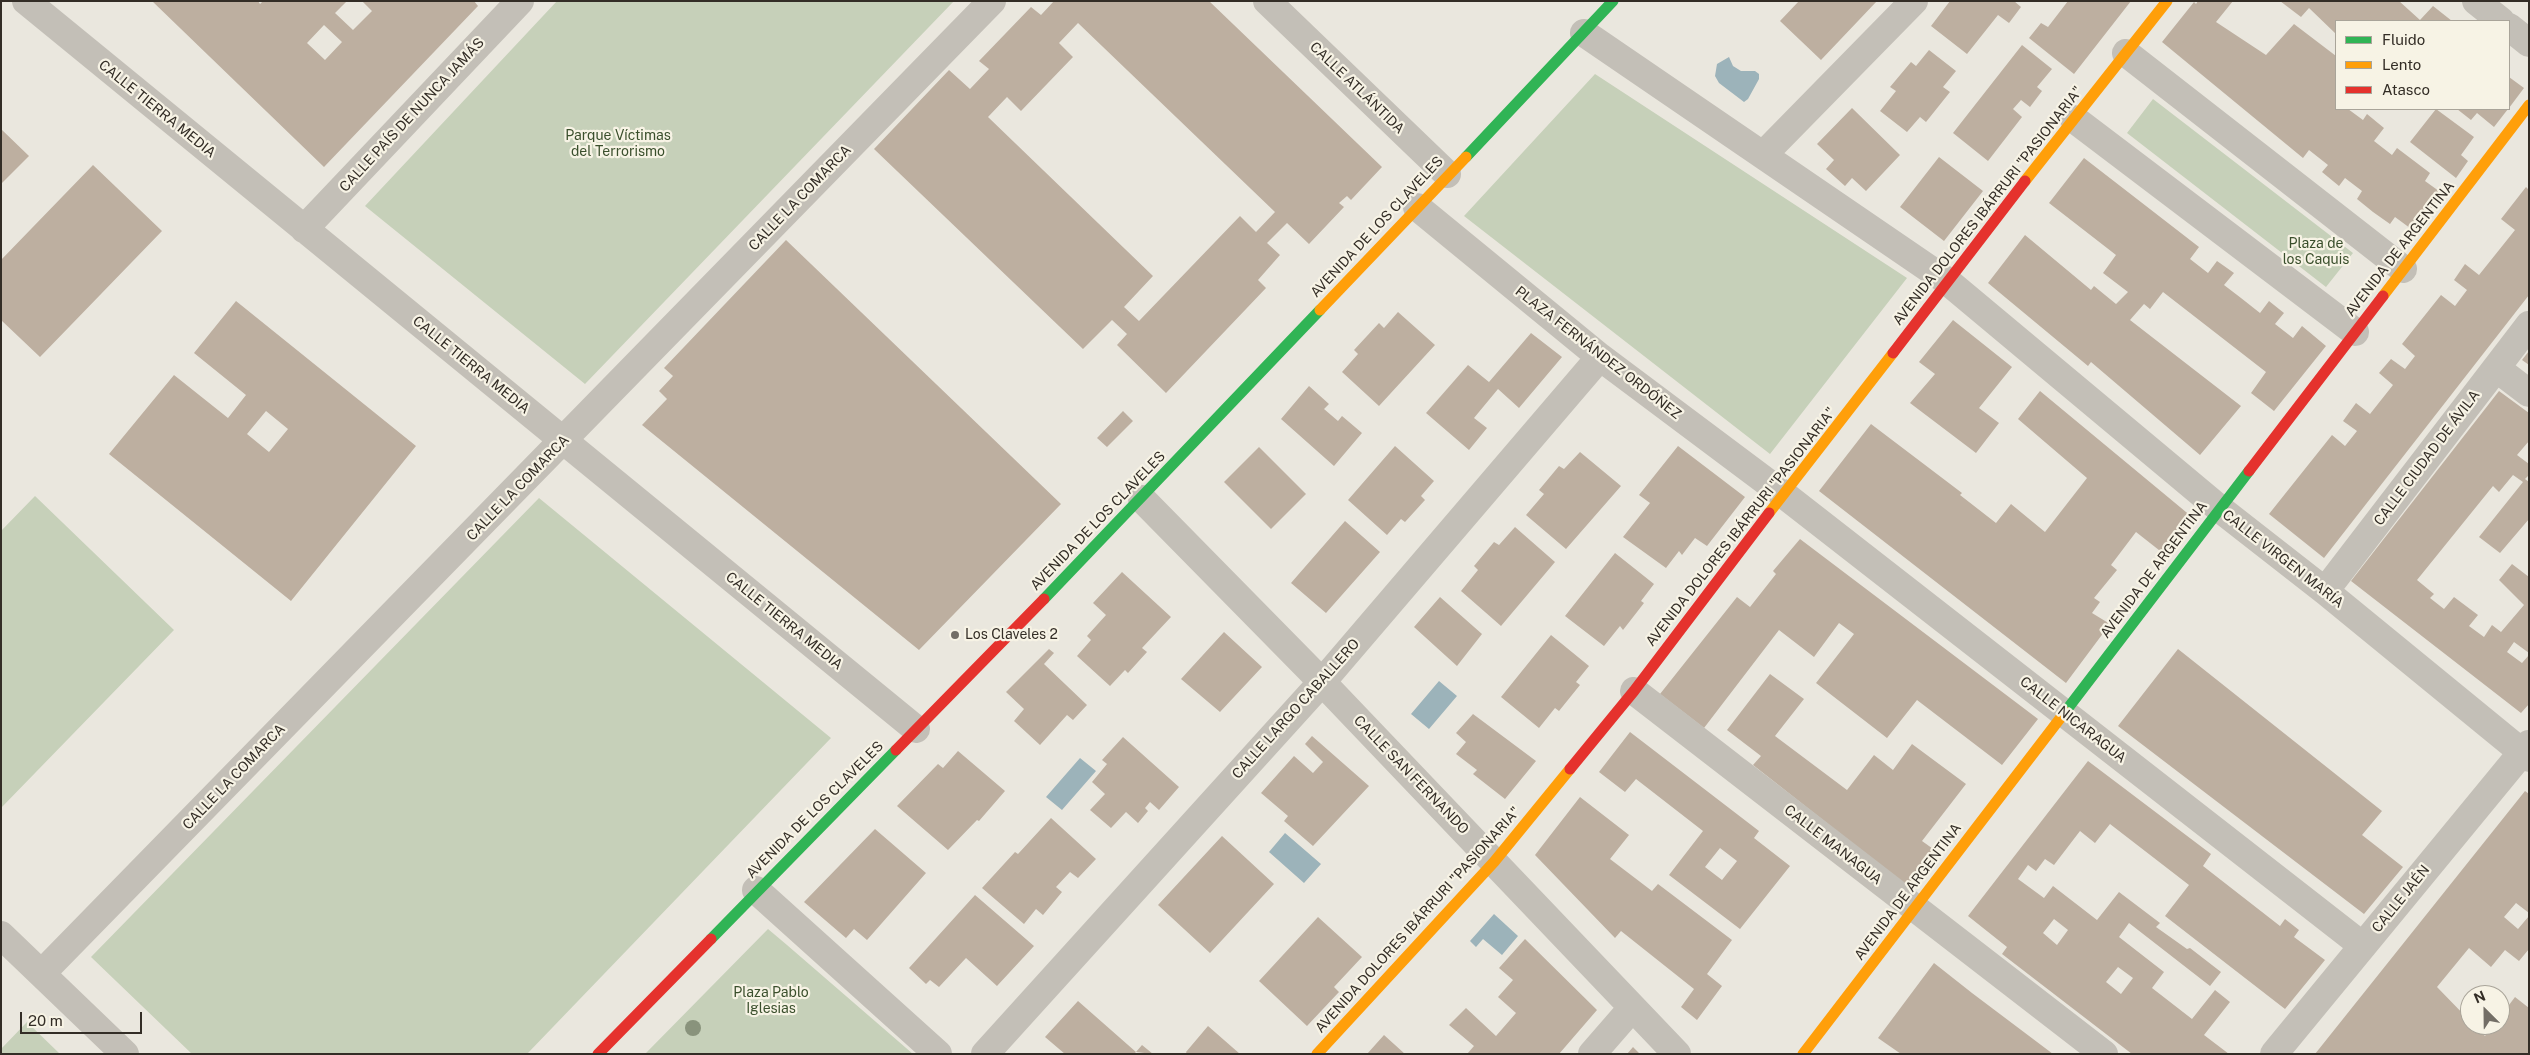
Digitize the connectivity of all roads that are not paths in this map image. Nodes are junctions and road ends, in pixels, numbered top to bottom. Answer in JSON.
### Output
{"nodes":[{"id":1,"x":26,"y":1,"type":"edge"},
{"id":2,"x":520,"y":1,"type":"edge"},
{"id":3,"x":992,"y":1,"type":"edge"},
{"id":4,"x":1267,"y":1,"type":"edge"},
{"id":5,"x":1613,"y":1,"type":"edge"},
{"id":6,"x":1914,"y":1,"type":"edge"},
{"id":7,"x":2167,"y":1,"type":"edge"},
{"id":8,"x":2476,"y":1,"type":"edge"},
{"id":9,"x":2500,"y":20,"type":"edge"},
{"id":10,"x":2510,"y":28,"type":"edge"},
{"id":11,"x":1584,"y":33,"type":"junction"},
{"id":12,"x":2529,"y":43,"type":"edge"},
{"id":13,"x":2126,"y":53,"type":"junction"},
{"id":14,"x":2529,"y":105,"type":"edge"},
{"id":15,"x":2074,"y":119,"type":"junction"},
{"id":16,"x":1763,"y":155,"type":"junction"},
{"id":17,"x":1447,"y":174,"type":"junction"},
{"id":18,"x":1417,"y":207,"type":"junction"},
{"id":19,"x":304,"y":229,"type":"junction"},
{"id":20,"x":2403,"y":269,"type":"junction"},
{"id":21,"x":1947,"y":281,"type":"junction"},
{"id":22,"x":2529,"y":325,"type":"edge"},
{"id":23,"x":2355,"y":332,"type":"junction"},
{"id":24,"x":1600,"y":357,"type":"junction"},
{"id":25,"x":2496,"y":368,"type":"junction"},
{"id":26,"x":2529,"y":393,"type":"edge"},
{"id":27,"x":564,"y":441,"type":"junction"},
{"id":28,"x":1784,"y":494,"type":"junction"},
{"id":29,"x":1142,"y":499,"type":"junction"},
{"id":30,"x":2220,"y":509,"type":"junction"},
{"id":31,"x":2325,"y":591,"type":"junction"},
{"id":32,"x":1322,"y":682,"type":"junction"},
{"id":33,"x":1634,"y":691,"type":"junction"},
{"id":34,"x":2064,"y":712,"type":"junction"},
{"id":35,"x":916,"y":729,"type":"junction"},
{"id":36,"x":2526,"y":751,"type":"edge"},
{"id":37,"x":1494,"y":862,"type":"junction"},
{"id":38,"x":756,"y":890,"type":"junction"},
{"id":39,"x":1914,"y":908,"type":"junction"},
{"id":40,"x":1,"y":935,"type":"edge"},
{"id":41,"x":2362,"y":946,"type":"junction"},
{"id":42,"x":42,"y":973,"type":"junction"},
{"id":43,"x":1632,"y":1008,"type":"junction"},
{"id":44,"x":126,"y":1054,"type":"edge"},
{"id":45,"x":598,"y":1054,"type":"edge"},
{"id":46,"x":938,"y":1054,"type":"edge"},
{"id":47,"x":985,"y":1054,"type":"edge"},
{"id":48,"x":1317,"y":1054,"type":"edge"},
{"id":49,"x":1592,"y":1054,"type":"edge"},
{"id":50,"x":1677,"y":1054,"type":"edge"},
{"id":51,"x":1803,"y":1054,"type":"edge"},
{"id":52,"x":2104,"y":1054,"type":"edge"},
{"id":53,"x":2274,"y":1054,"type":"edge"}],
"edges":[{"from":1,"to":19,"type":"street","name":"CALLE TIERRA MEDIA"},
{"from":2,"to":19,"type":"street","name":"CALLE PAÍS DE NUNCA JAMÁS"},
{"from":3,"to":27,"type":"street","name":"CALLE LA COMARCA"},
{"from":4,"to":17,"type":"street","name":"CALLE ATLÁNTIDA"},
{"from":5,"to":11,"type":"street","name":"AVENIDA DE LOS CLAVELES"},
{"from":6,"to":16,"type":"street"},
{"from":7,"to":13,"type":"street","name":"AVENIDA DOLORES IBÁRRURI \"PASIONARIA\""},
{"from":8,"to":9,"type":"street"},
{"from":10,"to":12,"type":"street"},
{"from":11,"to":16,"type":"street"},
{"from":11,"to":17,"type":"street","name":"AVENIDA DE LOS CLAVELES"},
{"from":13,"to":15,"type":"street","name":"AVENIDA DOLORES IBÁRRURI \"PASIONARIA\""},
{"from":13,"to":20,"type":"street"},
{"from":14,"to":20,"type":"street","name":"AVENIDA DE ARGENTINA"},
{"from":15,"to":21,"type":"street","name":"AVENIDA DOLORES IBÁRRURI \"PASIONARIA\""},
{"from":15,"to":23,"type":"street"},
{"from":16,"to":21,"type":"street"},
{"from":17,"to":18,"type":"street","name":"AVENIDA DE LOS CLAVELES"},
{"from":18,"to":24,"type":"street","name":"PLAZA FERNÁNDEZ ORDÓÑEZ"},
{"from":18,"to":29,"type":"street","name":"AVENIDA DE LOS CLAVELES"},
{"from":19,"to":27,"type":"street","name":"CALLE TIERRA MEDIA"},
{"from":20,"to":23,"type":"street","name":"AVENIDA DE ARGENTINA"},
{"from":21,"to":28,"type":"street","name":"AVENIDA DOLORES IBÁRRURI \"PASIONARIA\""},
{"from":21,"to":30,"type":"street","name":"CALLE VIRGEN MARÍA"},
{"from":22,"to":25,"type":"street","name":"CALLE CIUDAD DE ÁVILA"},
{"from":23,"to":30,"type":"street","name":"AVENIDA DE ARGENTINA"},
{"from":24,"to":28,"type":"street","name":"PLAZA FERNÁNDEZ ORDÓÑEZ"},
{"from":24,"to":32,"type":"street","name":"CALLE LARGO CABALLERO"},
{"from":25,"to":26,"type":"street"},
{"from":25,"to":31,"type":"street","name":"CALLE CIUDAD DE ÁVILA"},
{"from":27,"to":35,"type":"street","name":"CALLE TIERRA MEDIA"},
{"from":27,"to":42,"type":"street","name":"CALLE LA COMARCA"},
{"from":28,"to":33,"type":"street","name":"AVENIDA DOLORES IBÁRRURI \"PASIONARIA\""},
{"from":28,"to":34,"type":"street","name":"CALLE NICARAGUA"},
{"from":29,"to":32,"type":"street","name":"CALLE SAN FERNANDO"},
{"from":29,"to":35,"type":"street","name":"AVENIDA DE LOS CLAVELES"},
{"from":30,"to":31,"type":"street","name":"CALLE VIRGEN MARÍA"},
{"from":30,"to":34,"type":"street","name":"AVENIDA DE ARGENTINA"},
{"from":31,"to":36,"type":"street","name":"CALLE VIRGEN MARÍA"},
{"from":32,"to":37,"type":"street","name":"CALLE SAN FERNANDO"},
{"from":32,"to":47,"type":"street","name":"CALLE LARGO CABALLERO"},
{"from":33,"to":37,"type":"street","name":"AVENIDA DOLORES IBÁRRURI \"PASIONARIA\""},
{"from":33,"to":39,"type":"street","name":"CALLE MANAGUA"},
{"from":34,"to":39,"type":"street","name":"AVENIDA DE ARGENTINA"},
{"from":34,"to":41,"type":"street","name":"CALLE NICARAGUA"},
{"from":35,"to":38,"type":"street","name":"AVENIDA DE LOS CLAVELES"},
{"from":36,"to":41,"type":"street","name":"CALLE JAÉN"},
{"from":37,"to":43,"type":"street","name":"CALLE SAN FERNANDO"},
{"from":37,"to":48,"type":"street","name":"AVENIDA DOLORES IBÁRRURI \"PASIONARIA\""},
{"from":38,"to":45,"type":"street","name":"AVENIDA DE LOS CLAVELES"},
{"from":38,"to":46,"type":"street"},
{"from":39,"to":51,"type":"street","name":"AVENIDA DE ARGENTINA"},
{"from":39,"to":52,"type":"street","name":"CALLE MANAGUA"},
{"from":40,"to":42,"type":"street"},
{"from":41,"to":53,"type":"street","name":"CALLE JAÉN"},
{"from":42,"to":44,"type":"street"},
{"from":43,"to":49,"type":"street"},
{"from":43,"to":50,"type":"street","name":"CALLE SAN FERNANDO"}]}
